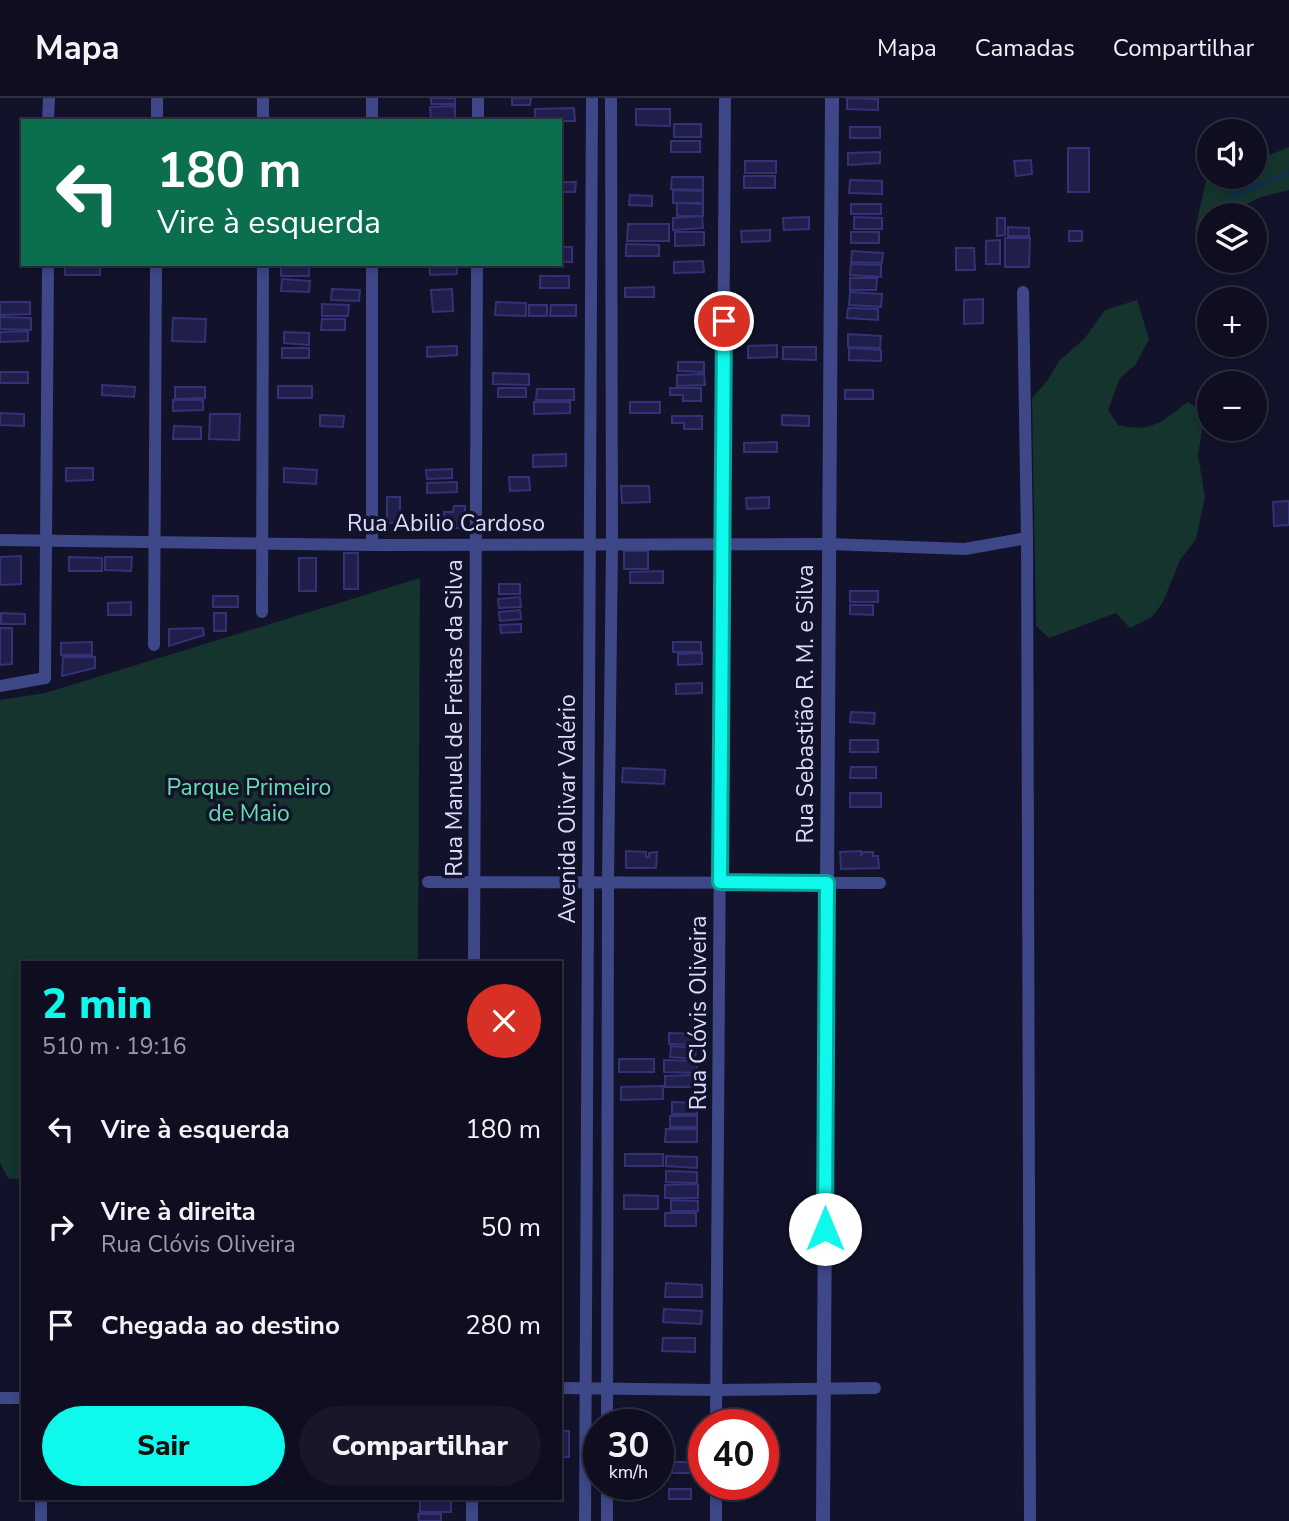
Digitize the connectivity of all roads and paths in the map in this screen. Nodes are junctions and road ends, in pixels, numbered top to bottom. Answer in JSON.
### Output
{"nodes":[{"id":1,"x":48,"y":98,"type":"edge"},
{"id":2,"x":157,"y":98,"type":"edge"},
{"id":3,"x":263,"y":98,"type":"edge"},
{"id":4,"x":372,"y":98,"type":"edge"},
{"id":5,"x":478,"y":98,"type":"edge"},
{"id":6,"x":592,"y":98,"type":"edge"},
{"id":7,"x":611,"y":98,"type":"edge"},
{"id":8,"x":725,"y":98,"type":"edge"},
{"id":9,"x":832,"y":98,"type":"edge"},
{"id":10,"x":48,"y":119,"type":"edge"},
{"id":11,"x":157,"y":119,"type":"edge"},
{"id":12,"x":263,"y":119,"type":"edge"},
{"id":13,"x":372,"y":119,"type":"edge"},
{"id":14,"x":478,"y":119,"type":"edge"},
{"id":15,"x":48,"y":266,"type":"edge"},
{"id":16,"x":156,"y":266,"type":"edge"},
{"id":17,"x":263,"y":266,"type":"edge"},
{"id":18,"x":372,"y":266,"type":"edge"},
{"id":19,"x":477,"y":266,"type":"edge"},
{"id":20,"x":1023,"y":292,"type":"dead end"},
{"id":21,"x":1027,"y":538,"type":"junction"},
{"id":22,"x":0,"y":540,"type":"edge"},
{"id":23,"x":48,"y":540,"type":"junction"},
{"id":24,"x":155,"y":542,"type":"junction"},
{"id":25,"x":262,"y":543,"type":"junction"},
{"id":26,"x":590,"y":543,"type":"junction"},
{"id":27,"x":722,"y":544,"type":"junction"},
{"id":28,"x":829,"y":544,"type":"junction"},
{"id":29,"x":372,"y":545,"type":"junction"},
{"id":30,"x":475,"y":545,"type":"junction"},
{"id":31,"x":612,"y":545,"type":"junction"},
{"id":32,"x":262,"y":612,"type":"dead end"},
{"id":33,"x":154,"y":645,"type":"dead end"},
{"id":34,"x":0,"y":686,"type":"edge"},
{"id":35,"x":474,"y":881,"type":"junction"},
{"id":36,"x":608,"y":881,"type":"junction"},
{"id":37,"x":428,"y":882,"type":"dead end"},
{"id":38,"x":588,"y":882,"type":"junction"},
{"id":39,"x":720,"y":882,"type":"junction"},
{"id":40,"x":827,"y":883,"type":"junction"},
{"id":41,"x":880,"y":883,"type":"dead end"},
{"id":42,"x":474,"y":961,"type":"edge"},
{"id":43,"x":562,"y":1388,"type":"edge"},
{"id":44,"x":875,"y":1388,"type":"dead end"},
{"id":45,"x":607,"y":1389,"type":"junction"},
{"id":46,"x":824,"y":1389,"type":"junction"},
{"id":47,"x":585,"y":1390,"type":"junction"},
{"id":48,"x":716,"y":1390,"type":"junction"},
{"id":49,"x":0,"y":1398,"type":"edge"},
{"id":50,"x":21,"y":1398,"type":"edge"},
{"id":51,"x":607,"y":1409,"type":"edge"},
{"id":52,"x":716,"y":1409,"type":"edge"},
{"id":53,"x":41,"y":1500,"type":"edge"},
{"id":54,"x":472,"y":1500,"type":"edge"},
{"id":55,"x":607,"y":1500,"type":"edge"},
{"id":56,"x":716,"y":1500,"type":"edge"},
{"id":57,"x":41,"y":1521,"type":"edge"},
{"id":58,"x":472,"y":1521,"type":"edge"},
{"id":59,"x":585,"y":1521,"type":"edge"},
{"id":60,"x":607,"y":1521,"type":"edge"},
{"id":61,"x":716,"y":1521,"type":"edge"},
{"id":62,"x":823,"y":1521,"type":"edge"},
{"id":63,"x":1030,"y":1521,"type":"edge"}],
"edges":[{"from":1,"to":10,"type":"street"},
{"from":2,"to":11,"type":"street"},
{"from":3,"to":12,"type":"street"},
{"from":4,"to":13,"type":"street"},
{"from":5,"to":14,"type":"street"},
{"from":6,"to":26,"type":"street","name":"Avenida Olivar Valério"},
{"from":7,"to":31,"type":"street"},
{"from":8,"to":27,"type":"street","name":"Rua Clóvis Oliveira"},
{"from":9,"to":28,"type":"street","name":"Rua Sebastião R. M. e Silva"},
{"from":15,"to":23,"type":"street"},
{"from":16,"to":24,"type":"street"},
{"from":17,"to":25,"type":"street"},
{"from":18,"to":29,"type":"street"},
{"from":19,"to":30,"type":"street","name":"Rua Manuel de Freitas da Silva"},
{"from":20,"to":21,"type":"street"},
{"from":21,"to":28,"type":"street","name":"Rua Abilio Cardoso"},
{"from":21,"to":63,"type":"street"},
{"from":22,"to":23,"type":"street","name":"Rua Abilio Cardoso"},
{"from":23,"to":24,"type":"street","name":"Rua Abilio Cardoso"},
{"from":23,"to":34,"type":"street"},
{"from":24,"to":25,"type":"street","name":"Rua Abilio Cardoso"},
{"from":24,"to":33,"type":"street"},
{"from":25,"to":29,"type":"street","name":"Rua Abilio Cardoso"},
{"from":25,"to":32,"type":"street"},
{"from":26,"to":30,"type":"street","name":"Rua Abilio Cardoso"},
{"from":26,"to":31,"type":"street","name":"Rua Abilio Cardoso"},
{"from":26,"to":38,"type":"street","name":"Avenida Olivar Valério"},
{"from":27,"to":28,"type":"street","name":"Rua Abilio Cardoso"},
{"from":27,"to":31,"type":"street","name":"Rua Abilio Cardoso"},
{"from":27,"to":39,"type":"street","name":"Rua Clóvis Oliveira"},
{"from":28,"to":40,"type":"street","name":"Rua Sebastião R. M. e Silva"},
{"from":29,"to":30,"type":"street","name":"Rua Abilio Cardoso"},
{"from":30,"to":35,"type":"street","name":"Rua Manuel de Freitas da Silva"},
{"from":31,"to":36,"type":"street"},
{"from":35,"to":37,"type":"street"},
{"from":35,"to":38,"type":"street"},
{"from":35,"to":42,"type":"street","name":"Rua Manuel de Freitas da Silva"},
{"from":36,"to":38,"type":"street"},
{"from":36,"to":39,"type":"street"},
{"from":36,"to":45,"type":"street"},
{"from":38,"to":47,"type":"street","name":"Avenida Olivar Valério"},
{"from":39,"to":40,"type":"street"},
{"from":39,"to":48,"type":"street","name":"Rua Clóvis Oliveira"},
{"from":40,"to":41,"type":"street"},
{"from":40,"to":46,"type":"street","name":"Rua Sebastião R. M. e Silva"},
{"from":43,"to":47,"type":"street"},
{"from":44,"to":46,"type":"street"},
{"from":45,"to":47,"type":"street"},
{"from":45,"to":48,"type":"street"},
{"from":45,"to":51,"type":"street"},
{"from":46,"to":48,"type":"street"},
{"from":46,"to":62,"type":"street","name":"Rua Sebastião R. M. e Silva"},
{"from":47,"to":59,"type":"street","name":"Avenida Olivar Valério"},
{"from":48,"to":52,"type":"street","name":"Rua Clóvis Oliveira"},
{"from":49,"to":50,"type":"street"},
{"from":53,"to":57,"type":"street"},
{"from":54,"to":58,"type":"street"},
{"from":55,"to":60,"type":"street"},
{"from":56,"to":61,"type":"street"}]}
